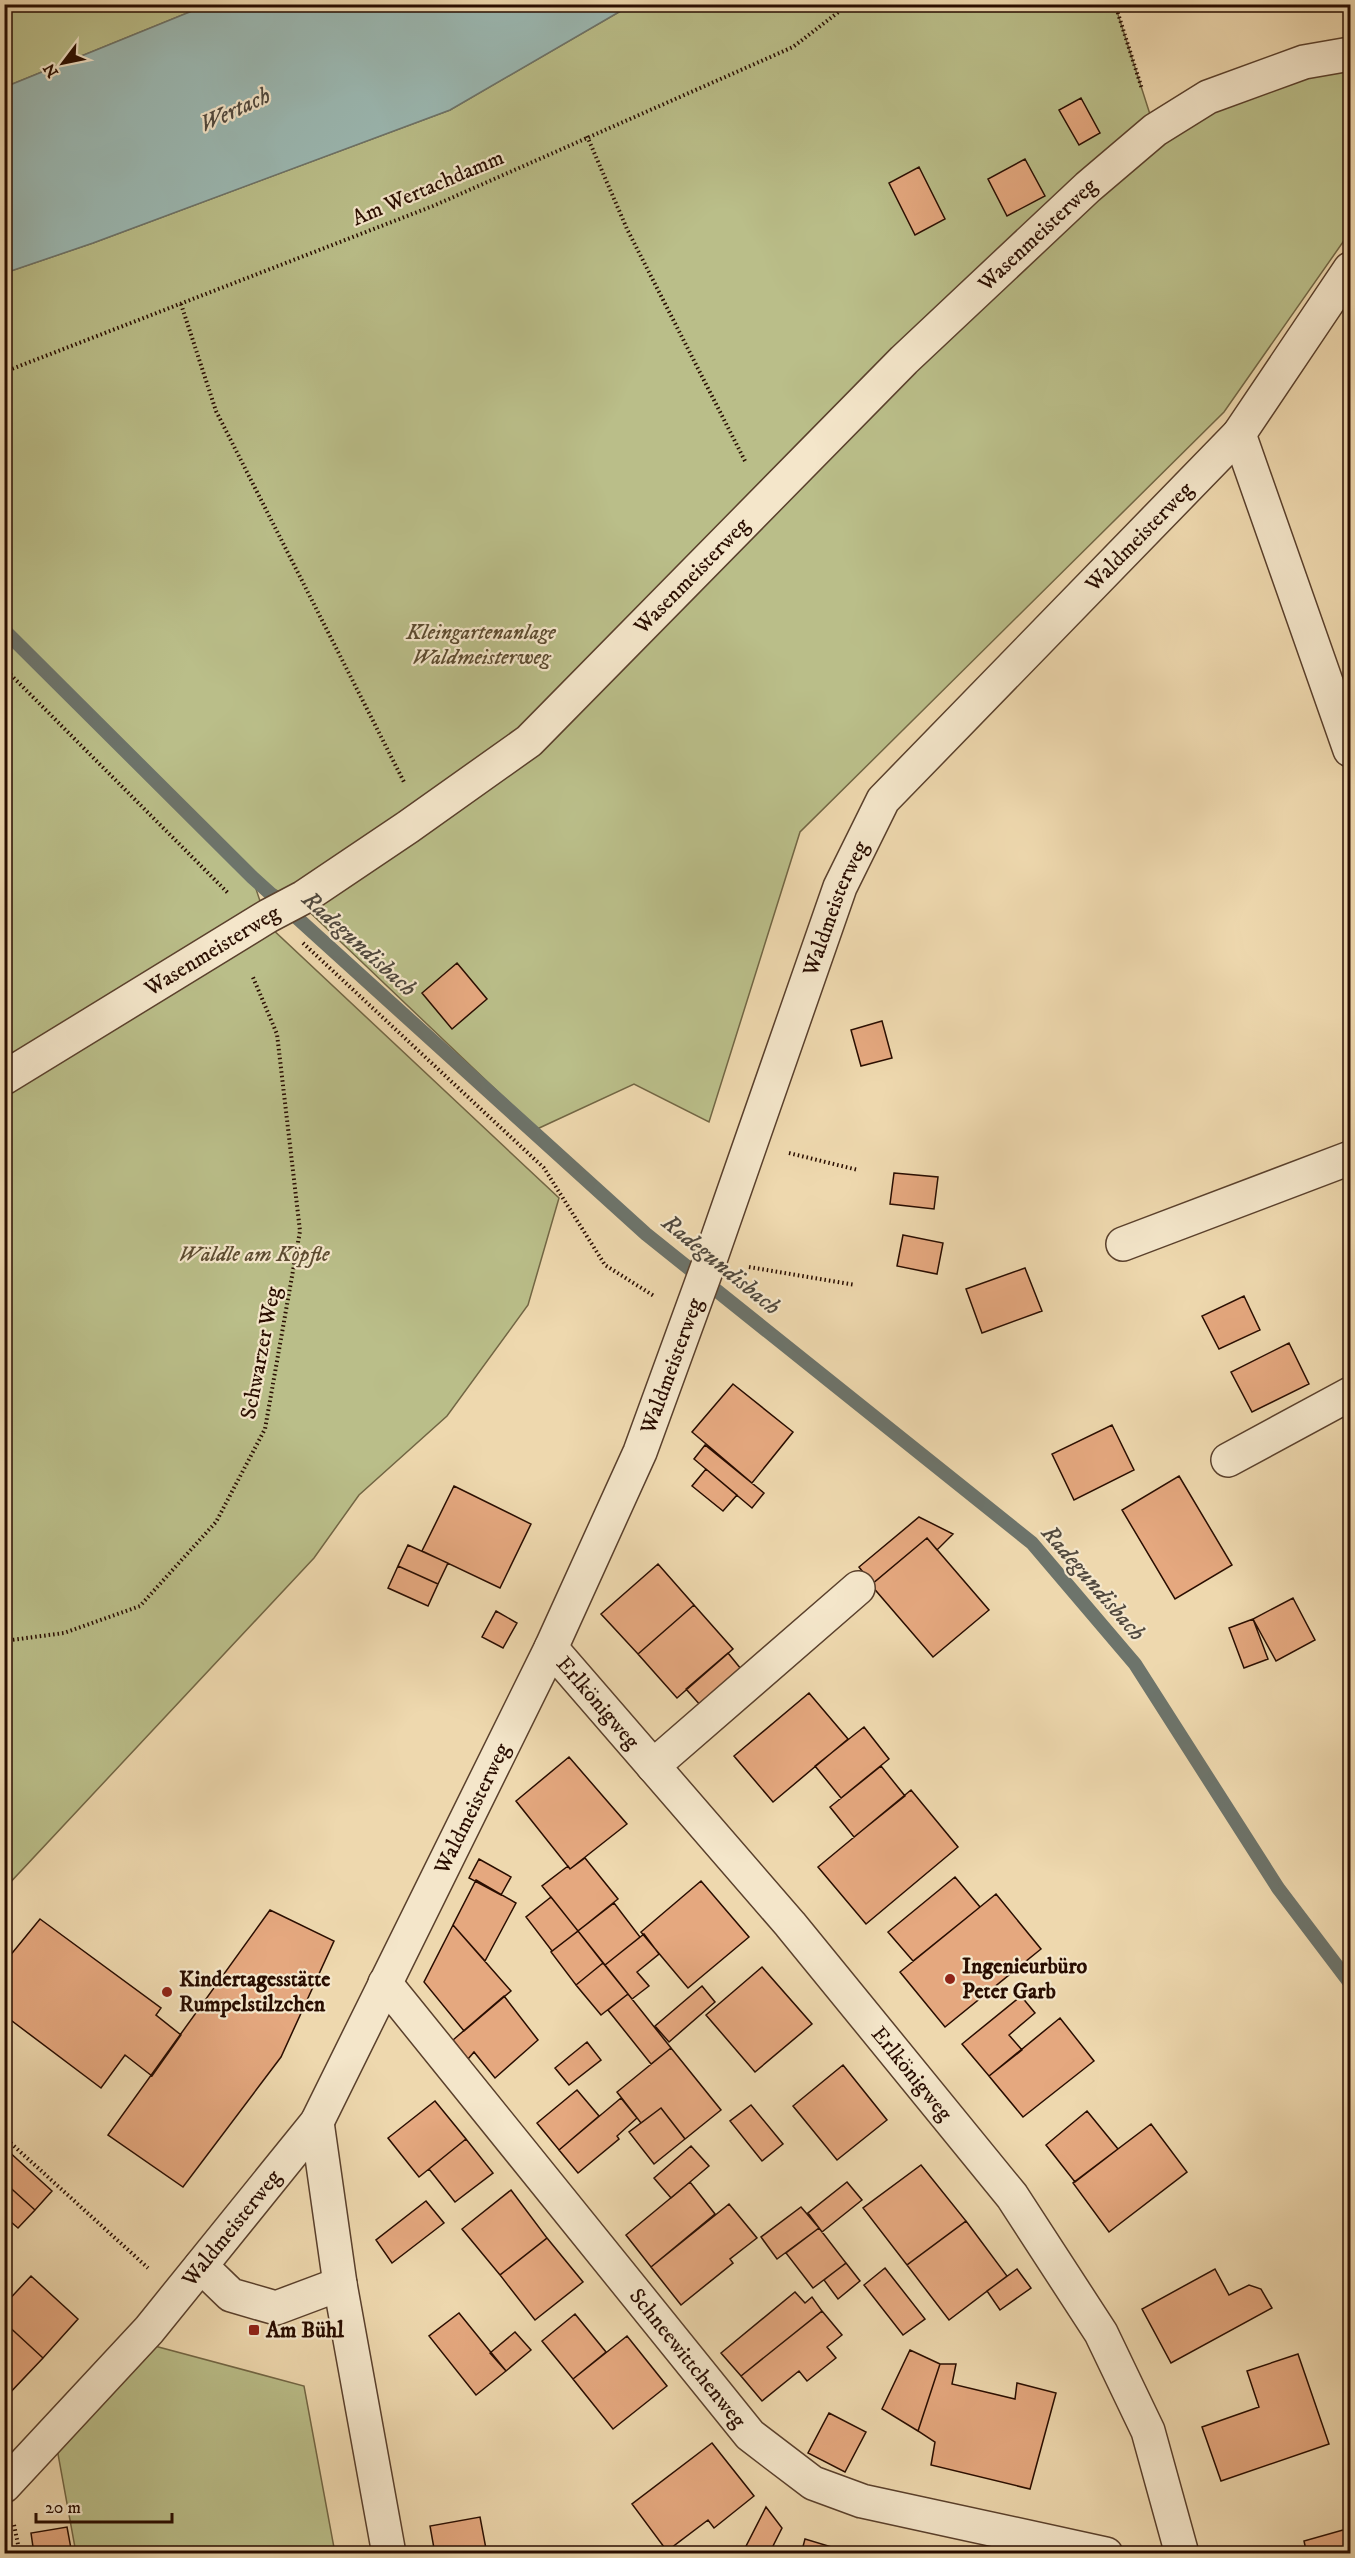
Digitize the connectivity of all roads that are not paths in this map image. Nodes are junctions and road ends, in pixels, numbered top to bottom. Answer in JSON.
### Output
{"nodes":[{"id":1,"x":1350,"y":54,"type":"edge"},
{"id":2,"x":1350,"y":269,"type":"edge"},
{"id":3,"x":1239,"y":434,"type":"junction"},
{"id":4,"x":1350,"y":750,"type":"edge"},
{"id":5,"x":4,"y":1078,"type":"edge"},
{"id":6,"x":1350,"y":1158,"type":"edge"},
{"id":7,"x":1123,"y":1244,"type":"dead end"},
{"id":8,"x":1350,"y":1394,"type":"edge"},
{"id":9,"x":1228,"y":1460,"type":"dead end"},
{"id":10,"x":858,"y":1588,"type":"dead end"},
{"id":11,"x":551,"y":1648,"type":"junction"},
{"id":12,"x":653,"y":1766,"type":"junction"},
{"id":13,"x":385,"y":1983,"type":"junction"},
{"id":14,"x":317,"y":2122,"type":"junction"},
{"id":15,"x":201,"y":2266,"type":"junction"},
{"id":16,"x":340,"y":2284,"type":"junction"},
{"id":17,"x":4,"y":2486,"type":"edge"},
{"id":18,"x":389,"y":2553,"type":"edge"},
{"id":19,"x":1106,"y":2553,"type":"edge"},
{"id":20,"x":1182,"y":2553,"type":"edge"}],
"edges":[{"from":1,"to":5,"type":"street","name":"Wasenmeisterweg"},
{"from":2,"to":3,"type":"street","name":"Waldmeisterweg"},
{"from":3,"to":4,"type":"street"},
{"from":3,"to":11,"type":"street","name":"Waldmeisterweg"},
{"from":6,"to":7,"type":"street"},
{"from":8,"to":9,"type":"street"},
{"from":10,"to":12,"type":"street"},
{"from":11,"to":12,"type":"street","name":"Erlkönigweg"},
{"from":11,"to":13,"type":"street","name":"Waldmeisterweg"},
{"from":12,"to":20,"type":"street","name":"Erlkönigweg"},
{"from":13,"to":14,"type":"street","name":"Waldmeisterweg"},
{"from":13,"to":19,"type":"street","name":"Schneewittchenweg"},
{"from":14,"to":15,"type":"street","name":"Waldmeisterweg"},
{"from":14,"to":16,"type":"street"},
{"from":15,"to":16,"type":"street"},
{"from":15,"to":17,"type":"street","name":"Waldmeisterweg"},
{"from":16,"to":18,"type":"street"}]}
